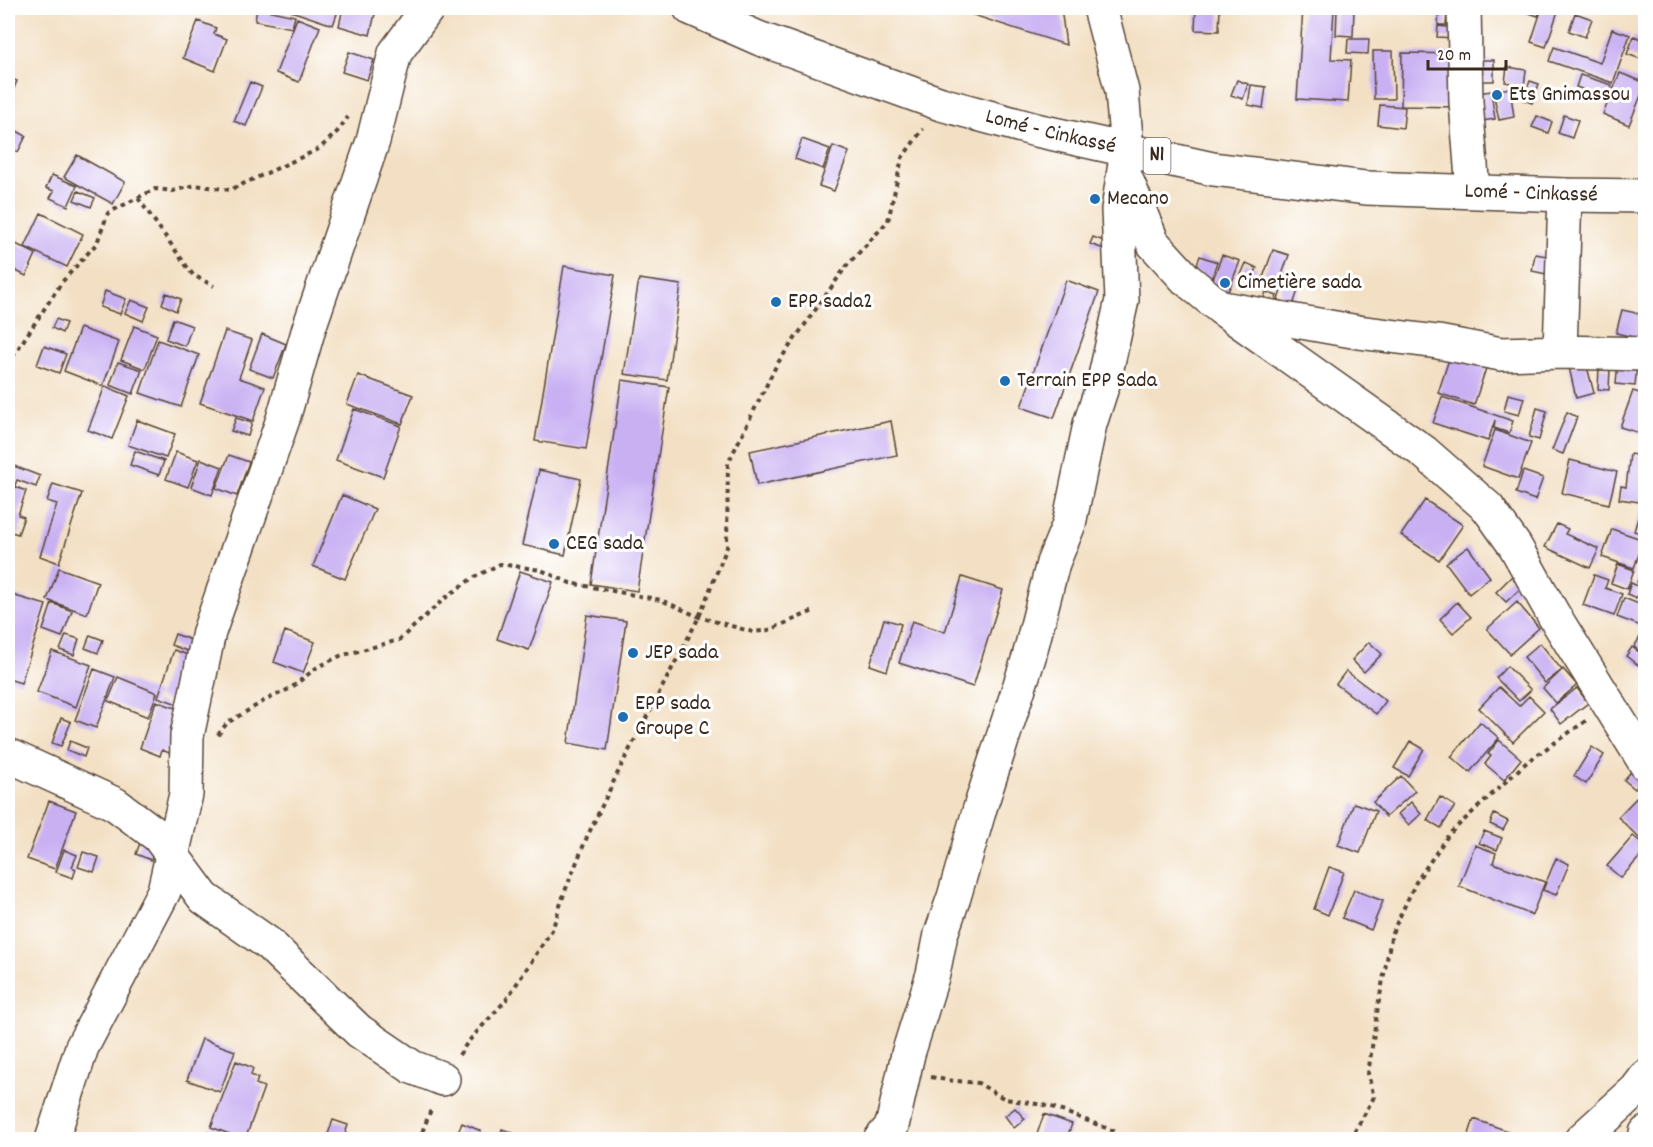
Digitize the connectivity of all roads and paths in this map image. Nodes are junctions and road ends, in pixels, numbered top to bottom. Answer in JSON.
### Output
{"nodes":[{"id":1,"x":428,"y":8,"type":"edge"},
{"id":2,"x":690,"y":8,"type":"edge"},
{"id":3,"x":1100,"y":8,"type":"edge"},
{"id":4,"x":1464,"y":8,"type":"edge"},
{"id":5,"x":941,"y":104,"type":"junction"},
{"id":6,"x":350,"y":114,"type":"dead end"},
{"id":7,"x":1125,"y":161,"type":"junction"},
{"id":8,"x":1473,"y":190,"type":"junction"},
{"id":9,"x":1565,"y":195,"type":"junction"},
{"id":10,"x":1646,"y":196,"type":"edge"},
{"id":11,"x":138,"y":198,"type":"junction"},
{"id":12,"x":214,"y":286,"type":"dead end"},
{"id":13,"x":1221,"y":308,"type":"junction"},
{"id":14,"x":1560,"y":352,"type":"junction"},
{"id":15,"x":1646,"y":354,"type":"edge"},
{"id":16,"x":8,"y":364,"type":"edge"},
{"id":17,"x":816,"y":610,"type":"dead end"},
{"id":18,"x":699,"y":617,"type":"junction"},
{"id":19,"x":1609,"y":703,"type":"junction"},
{"id":20,"x":8,"y":755,"type":"edge"},
{"id":21,"x":187,"y":756,"type":"junction"},
{"id":22,"x":1646,"y":764,"type":"edge"},
{"id":23,"x":172,"y":856,"type":"junction"},
{"id":24,"x":908,"y":1054,"type":"junction"},
{"id":25,"x":1646,"y":1077,"type":"edge"},
{"id":26,"x":443,"y":1079,"type":"junction"},
{"id":27,"x":1646,"y":1133,"type":"edge"},
{"id":28,"x":52,"y":1140,"type":"edge"},
{"id":29,"x":419,"y":1140,"type":"edge"},
{"id":30,"x":880,"y":1140,"type":"edge"},
{"id":31,"x":1124,"y":1140,"type":"edge"},
{"id":32,"x":1350,"y":1140,"type":"edge"},
{"id":33,"x":1581,"y":1140,"type":"edge"},
{"id":34,"x":1645,"y":1140,"type":"edge"}],
"edges":[{"from":1,"to":21,"type":"main road"},
{"from":2,"to":5,"type":"main road","name":"Lomé - Cinkassé","number":"N1"},
{"from":3,"to":7,"type":"main road"},
{"from":4,"to":8,"type":"main road"},
{"from":5,"to":7,"type":"main road","name":"Lomé - Cinkassé","number":"N1"},
{"from":5,"to":18,"type":"path"},
{"from":6,"to":11,"type":"path"},
{"from":7,"to":8,"type":"main road","name":"Lomé - Cinkassé","number":"N1"},
{"from":7,"to":13,"type":"main road"},
{"from":7,"to":24,"type":"main road"},
{"from":8,"to":9,"type":"main road","name":"Lomé - Cinkassé","number":"N1"},
{"from":9,"to":10,"type":"main road","name":"Lomé - Cinkassé","number":"N1"},
{"from":9,"to":14,"type":"main road"},
{"from":11,"to":12,"type":"path"},
{"from":11,"to":16,"type":"path"},
{"from":13,"to":14,"type":"main road"},
{"from":13,"to":19,"type":"main road"},
{"from":14,"to":15,"type":"main road"},
{"from":17,"to":18,"type":"path"},
{"from":18,"to":21,"type":"path"},
{"from":18,"to":26,"type":"path"},
{"from":19,"to":22,"type":"main road"},
{"from":19,"to":32,"type":"path"},
{"from":20,"to":23,"type":"main road"},
{"from":21,"to":23,"type":"main road"},
{"from":23,"to":26,"type":"main road"},
{"from":23,"to":28,"type":"main road"},
{"from":24,"to":30,"type":"main road"},
{"from":24,"to":31,"type":"path"},
{"from":25,"to":33,"type":"main road"},
{"from":26,"to":29,"type":"path"},
{"from":27,"to":34,"type":"main road"}]}
